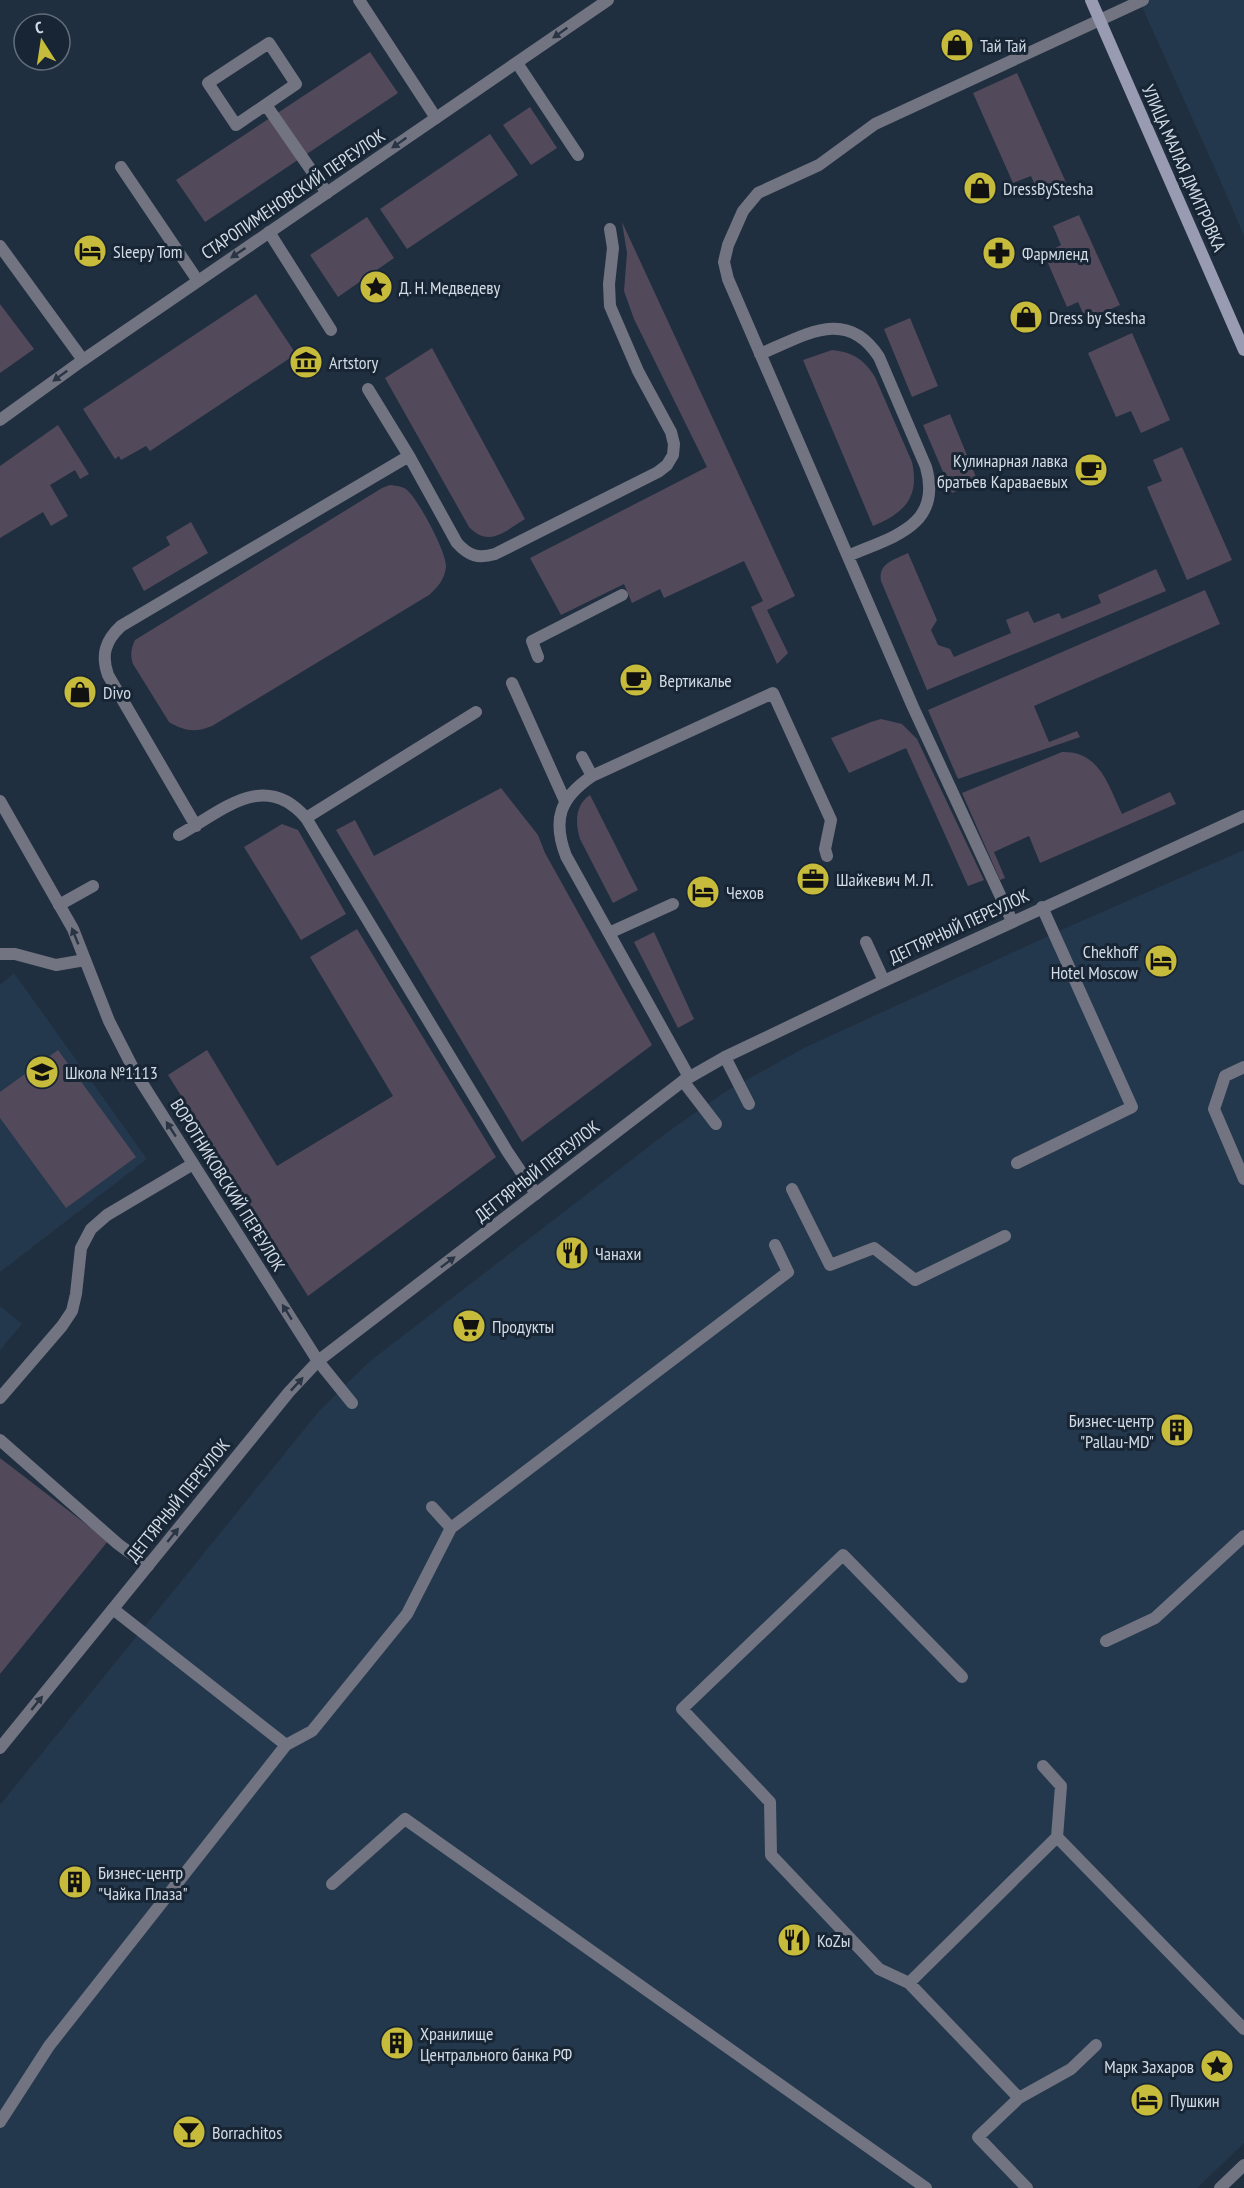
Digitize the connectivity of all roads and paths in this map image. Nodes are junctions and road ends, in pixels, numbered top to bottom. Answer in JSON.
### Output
{"nodes":[{"id":1,"x":359,"y":0,"type":"edge"},
{"id":2,"x":608,"y":0,"type":"edge"},
{"id":3,"x":1090,"y":0,"type":"edge"},
{"id":4,"x":1143,"y":0,"type":"edge"},
{"id":5,"x":1100,"y":20,"type":"junction"},
{"id":6,"x":517,"y":63,"type":"junction"},
{"id":7,"x":266,"y":105,"type":"junction"},
{"id":8,"x":436,"y":118,"type":"junction"},
{"id":9,"x":578,"y":155,"type":"dead end"},
{"id":10,"x":120,"y":167,"type":"dead end"},
{"id":11,"x":327,"y":193,"type":"junction"},
{"id":12,"x":610,"y":229,"type":"dead end"},
{"id":13,"x":269,"y":232,"type":"junction"},
{"id":14,"x":0,"y":246,"type":"edge"},
{"id":15,"x":198,"y":281,"type":"junction"},
{"id":16,"x":331,"y":330,"type":"dead end"},
{"id":17,"x":1244,"y":350,"type":"edge"},
{"id":18,"x":760,"y":354,"type":"junction"},
{"id":19,"x":84,"y":360,"type":"junction"},
{"id":20,"x":368,"y":390,"type":"dead end"},
{"id":21,"x":0,"y":420,"type":"edge"},
{"id":22,"x":409,"y":456,"type":"junction"},
{"id":23,"x":848,"y":556,"type":"junction"},
{"id":24,"x":622,"y":595,"type":"dead end"},
{"id":25,"x":538,"y":657,"type":"dead end"},
{"id":26,"x":512,"y":683,"type":"dead end"},
{"id":27,"x":476,"y":712,"type":"dead end"},
{"id":28,"x":582,"y":757,"type":"dead end"},
{"id":29,"x":592,"y":776,"type":"junction"},
{"id":30,"x":0,"y":801,"type":"edge"},
{"id":31,"x":565,"y":801,"type":"junction"},
{"id":32,"x":1244,"y":816,"type":"edge"},
{"id":33,"x":306,"y":818,"type":"junction"},
{"id":34,"x":196,"y":826,"type":"junction"},
{"id":35,"x":179,"y":835,"type":"dead end"},
{"id":36,"x":828,"y":856,"type":"dead end"},
{"id":37,"x":93,"y":886,"type":"dead end"},
{"id":38,"x":673,"y":904,"type":"dead end"},
{"id":39,"x":59,"y":905,"type":"junction"},
{"id":40,"x":1042,"y":907,"type":"junction"},
{"id":41,"x":1012,"y":921,"type":"junction"},
{"id":42,"x":609,"y":933,"type":"junction"},
{"id":43,"x":866,"y":942,"type":"dead end"},
{"id":44,"x":0,"y":954,"type":"edge"},
{"id":45,"x":85,"y":960,"type":"junction"},
{"id":46,"x":884,"y":981,"type":"junction"},
{"id":47,"x":725,"y":1057,"type":"junction"},
{"id":48,"x":1244,"y":1067,"type":"edge"},
{"id":49,"x":686,"y":1079,"type":"junction"},
{"id":50,"x":749,"y":1104,"type":"dead end"},
{"id":51,"x":716,"y":1124,"type":"dead end"},
{"id":52,"x":1017,"y":1163,"type":"dead end"},
{"id":53,"x":194,"y":1164,"type":"junction"},
{"id":54,"x":1244,"y":1179,"type":"edge"},
{"id":55,"x":792,"y":1190,"type":"dead end"},
{"id":56,"x":536,"y":1194,"type":"junction"},
{"id":57,"x":1005,"y":1236,"type":"dead end"},
{"id":58,"x":776,"y":1245,"type":"dead end"},
{"id":59,"x":318,"y":1361,"type":"junction"},
{"id":60,"x":0,"y":1398,"type":"edge"},
{"id":61,"x":352,"y":1403,"type":"dead end"},
{"id":62,"x":0,"y":1440,"type":"edge"},
{"id":63,"x":432,"y":1507,"type":"dead end"},
{"id":64,"x":452,"y":1528,"type":"junction"},
{"id":65,"x":1244,"y":1536,"type":"edge"},
{"id":66,"x":148,"y":1566,"type":"junction"},
{"id":67,"x":113,"y":1609,"type":"junction"},
{"id":68,"x":1106,"y":1641,"type":"dead end"},
{"id":69,"x":962,"y":1677,"type":"dead end"},
{"id":70,"x":286,"y":1745,"type":"junction"},
{"id":71,"x":0,"y":1748,"type":"edge"},
{"id":72,"x":1043,"y":1766,"type":"dead end"},
{"id":73,"x":1057,"y":1837,"type":"junction"},
{"id":74,"x":332,"y":1884,"type":"dead end"},
{"id":75,"x":909,"y":1983,"type":"junction"},
{"id":76,"x":1244,"y":2029,"type":"edge"},
{"id":77,"x":1096,"y":2044,"type":"dead end"},
{"id":78,"x":1019,"y":2098,"type":"junction"},
{"id":79,"x":0,"y":2122,"type":"edge"},
{"id":80,"x":1244,"y":2165,"type":"edge"},
{"id":81,"x":926,"y":2188,"type":"edge"},
{"id":82,"x":1027,"y":2188,"type":"edge"},
{"id":83,"x":1220,"y":2188,"type":"edge"}],
"edges":[{"from":1,"to":8,"type":"street"},
{"from":2,"to":6,"type":"street","name":"СТАРОПИМЕНОВСКИЙ ПЕРЕУЛОК","one_way":true},
{"from":3,"to":5,"type":"street","name":"УЛИЦА МАЛАЯ ДМИТРОВКА"},
{"from":4,"to":5,"type":"street"},
{"from":5,"to":17,"type":"street","name":"УЛИЦА МАЛАЯ ДМИТРОВКА"},
{"from":5,"to":18,"type":"street"},
{"from":6,"to":8,"type":"street","name":"СТАРОПИМЕНОВСКИЙ ПЕРЕУЛОК"},
{"from":6,"to":9,"type":"street"},
{"from":7,"to":7,"type":"street"},
{"from":7,"to":11,"type":"street"},
{"from":8,"to":11,"type":"street","name":"СТАРОПИМЕНОВСКИЙ ПЕРЕУЛОК","one_way":true},
{"from":10,"to":15,"type":"street"},
{"from":11,"to":13,"type":"street","name":"СТАРОПИМЕНОВСКИЙ ПЕРЕУЛОК"},
{"from":12,"to":22,"type":"street"},
{"from":13,"to":15,"type":"street","name":"СТАРОПИМЕНОВСКИЙ ПЕРЕУЛОК","one_way":true},
{"from":13,"to":16,"type":"street"},
{"from":14,"to":19,"type":"street"},
{"from":15,"to":19,"type":"street","name":"СТАРОПИМЕНОВСКИЙ ПЕРЕУЛОК"},
{"from":18,"to":23,"type":"street"},
{"from":18,"to":23,"type":"street"},
{"from":19,"to":21,"type":"street","name":"СТАРОПИМЕНОВСКИЙ ПЕРЕУЛОК","one_way":true},
{"from":20,"to":22,"type":"street"},
{"from":22,"to":34,"type":"street"},
{"from":23,"to":41,"type":"street"},
{"from":24,"to":25,"type":"street"},
{"from":26,"to":31,"type":"street"},
{"from":27,"to":33,"type":"street"},
{"from":28,"to":29,"type":"street"},
{"from":29,"to":31,"type":"street"},
{"from":29,"to":36,"type":"street"},
{"from":30,"to":39,"type":"street","name":"ВОРОТНИКОВСКИЙ ПЕРЕУЛОК"},
{"from":31,"to":42,"type":"street"},
{"from":32,"to":40,"type":"street","name":"ДЕГТЯРНЫЙ ПЕРЕУЛОК"},
{"from":33,"to":34,"type":"street"},
{"from":33,"to":56,"type":"street"},
{"from":34,"to":35,"type":"street"},
{"from":37,"to":39,"type":"street"},
{"from":38,"to":42,"type":"street"},
{"from":45,"to":39,"type":"street","name":"ВОРОТНИКОВСКИЙ ПЕРЕУЛОК","one_way":true},
{"from":40,"to":41,"type":"street","name":"ДЕГТЯРНЫЙ ПЕРЕУЛОК"},
{"from":40,"to":52,"type":"street"},
{"from":41,"to":46,"type":"street","name":"ДЕГТЯРНЫЙ ПЕРЕУЛОК"},
{"from":42,"to":49,"type":"street"},
{"from":43,"to":46,"type":"street"},
{"from":44,"to":45,"type":"street"},
{"from":53,"to":45,"type":"street","name":"ВОРОТНИКОВСКИЙ ПЕРЕУЛОК","one_way":true},
{"from":46,"to":47,"type":"street","name":"ДЕГТЯРНЫЙ ПЕРЕУЛОК"},
{"from":47,"to":49,"type":"street","name":"ДЕГТЯРНЫЙ ПЕРЕУЛОК"},
{"from":47,"to":50,"type":"street"},
{"from":48,"to":54,"type":"street"},
{"from":49,"to":51,"type":"street"},
{"from":49,"to":56,"type":"street","name":"ДЕГТЯРНЫЙ ПЕРЕУЛОК"},
{"from":59,"to":53,"type":"street","name":"ВОРОТНИКОВСКИЙ ПЕРЕУЛОК","one_way":true},
{"from":53,"to":60,"type":"street"},
{"from":55,"to":57,"type":"street"},
{"from":59,"to":56,"type":"street","name":"ДЕГТЯРНЫЙ ПЕРЕУЛОК","one_way":true},
{"from":58,"to":64,"type":"street"},
{"from":59,"to":61,"type":"street","name":"ВОРОТНИКОВСКИЙ ПЕРЕУЛОК"},
{"from":66,"to":59,"type":"street","name":"ДЕГТЯРНЫЙ ПЕРЕУЛОК","one_way":true},
{"from":62,"to":66,"type":"street"},
{"from":63,"to":64,"type":"street"},
{"from":64,"to":70,"type":"street"},
{"from":65,"to":68,"type":"street"},
{"from":66,"to":67,"type":"street","name":"ДЕГТЯРНЫЙ ПЕРЕУЛОК"},
{"from":67,"to":70,"type":"street"},
{"from":71,"to":67,"type":"street","name":"ДЕГТЯРНЫЙ ПЕРЕУЛОК","one_way":true},
{"from":69,"to":75,"type":"street"},
{"from":70,"to":79,"type":"street"},
{"from":72,"to":73,"type":"street"},
{"from":73,"to":75,"type":"street"},
{"from":73,"to":76,"type":"street"},
{"from":74,"to":81,"type":"street"},
{"from":75,"to":78,"type":"street"},
{"from":77,"to":78,"type":"street"},
{"from":78,"to":82,"type":"street"},
{"from":80,"to":83,"type":"street"}]}
